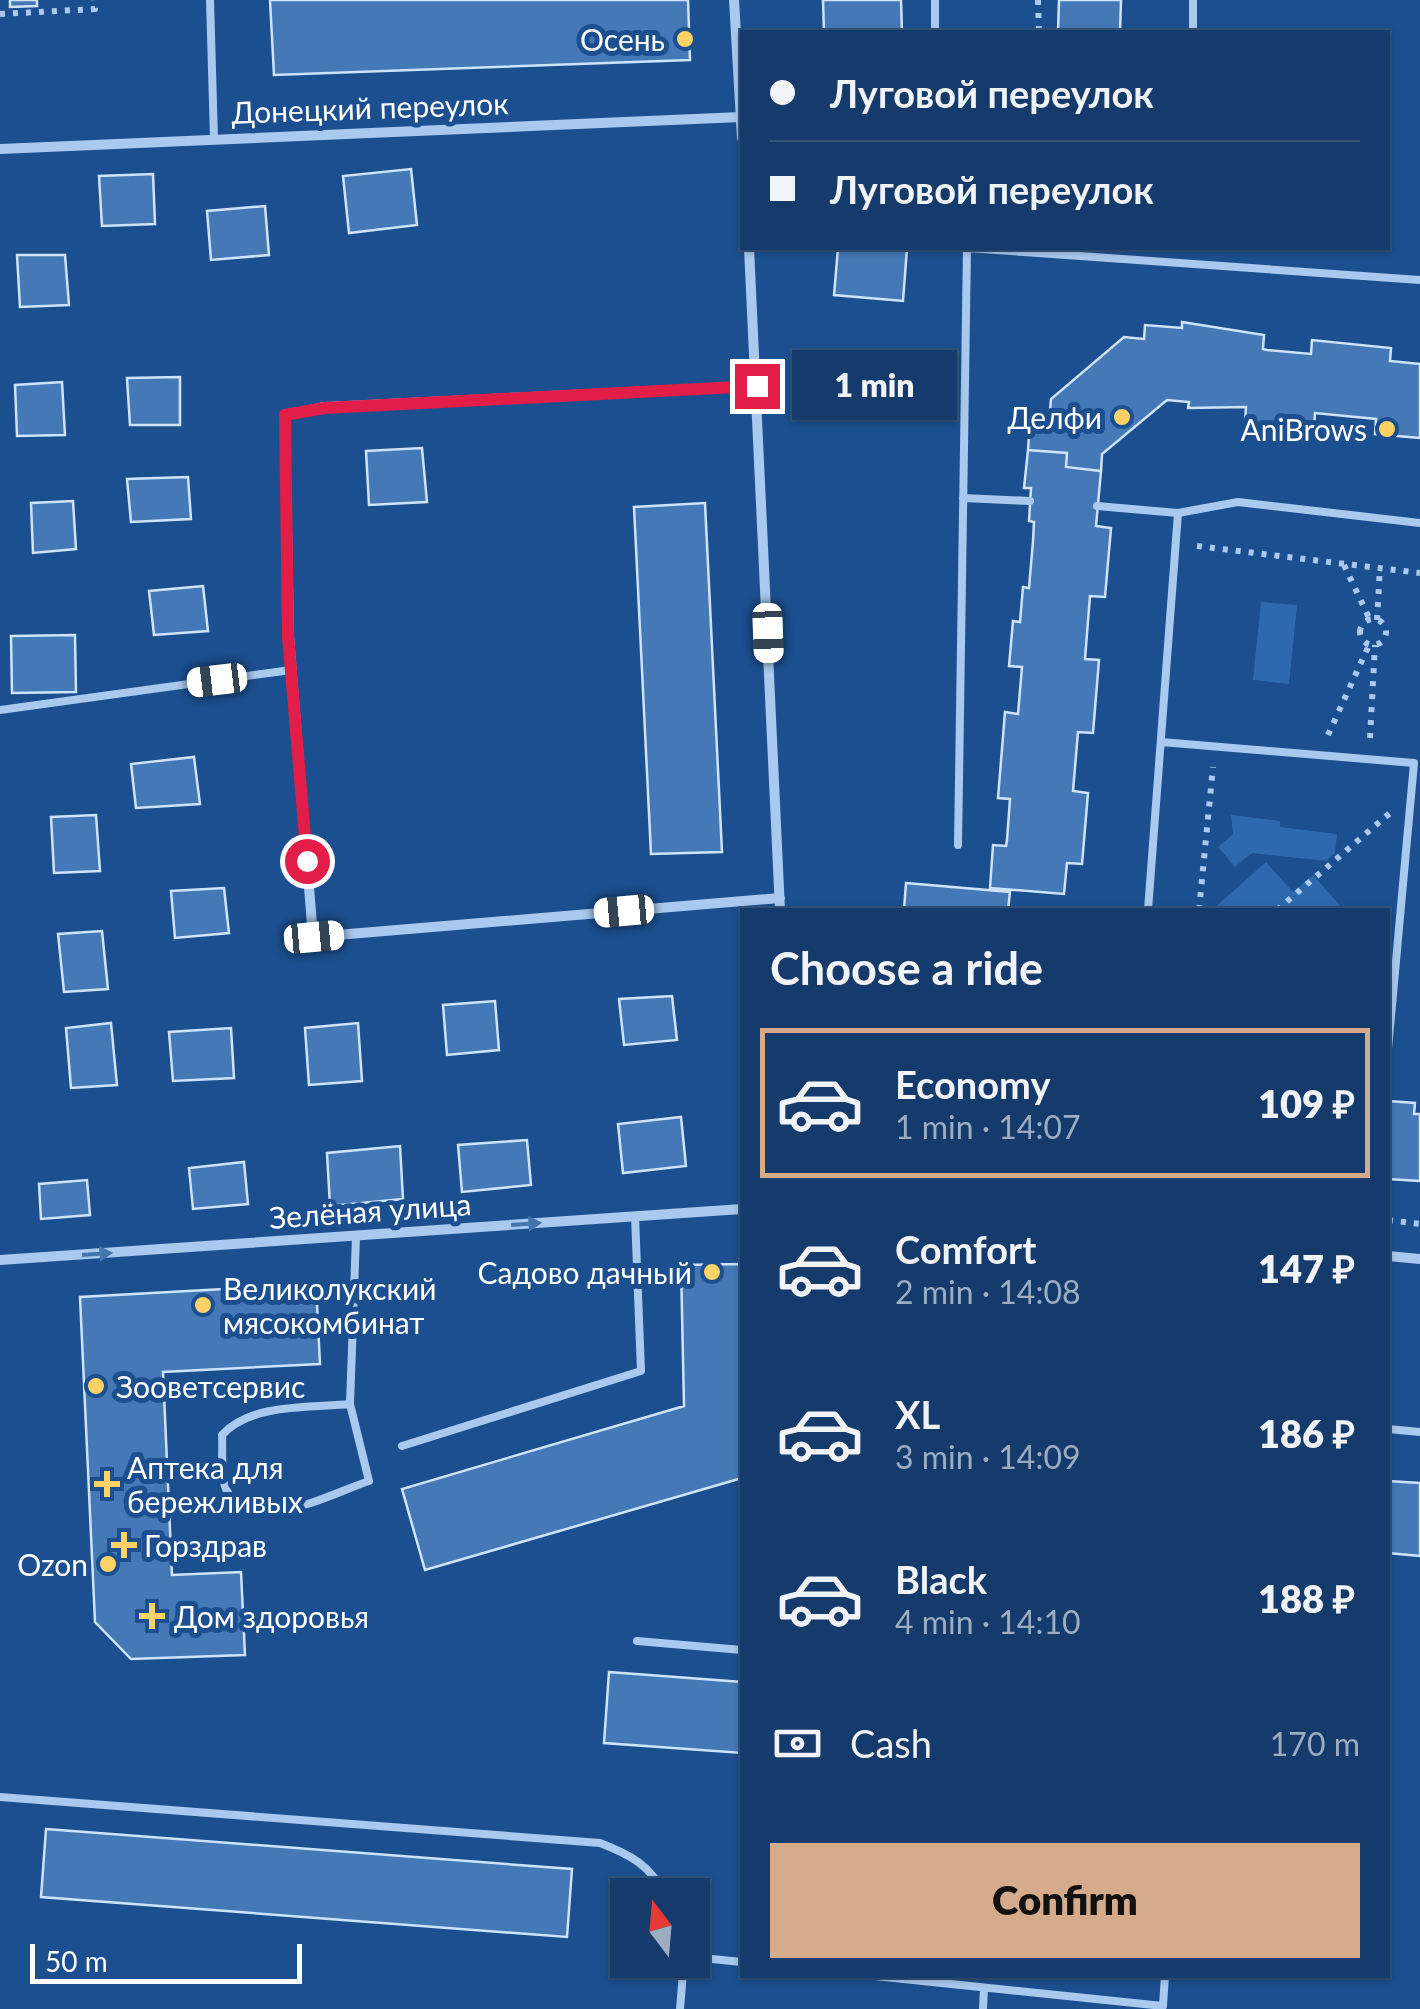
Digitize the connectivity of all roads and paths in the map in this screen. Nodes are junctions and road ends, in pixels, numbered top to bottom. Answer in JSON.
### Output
{"nodes":[{"id":1,"x":94,"y":0,"type":"edge"},
{"id":2,"x":210,"y":0,"type":"edge"},
{"id":3,"x":734,"y":0,"type":"edge"},
{"id":4,"x":935,"y":0,"type":"edge"},
{"id":5,"x":1038,"y":0,"type":"edge"},
{"id":6,"x":1194,"y":0,"type":"edge"},
{"id":7,"x":0,"y":14,"type":"edge"},
{"id":8,"x":936,"y":30,"type":"edge"},
{"id":9,"x":1039,"y":30,"type":"edge"},
{"id":10,"x":1193,"y":30,"type":"edge"},
{"id":11,"x":740,"y":87,"type":"edge"},
{"id":12,"x":740,"y":116,"type":"edge"},
{"id":13,"x":214,"y":139,"type":"junction"},
{"id":14,"x":0,"y":149,"type":"edge"},
{"id":15,"x":749,"y":250,"type":"edge"},
{"id":16,"x":967,"y":250,"type":"edge"},
{"id":17,"x":999,"y":250,"type":"edge"},
{"id":18,"x":1190,"y":250,"type":"edge"},
{"id":19,"x":1190,"y":262,"type":"junction"},
{"id":20,"x":1420,"y":280,"type":"edge"},
{"id":21,"x":757,"y":386,"type":"junction"},
{"id":22,"x":963,"y":498,"type":"junction"},
{"id":23,"x":1030,"y":501,"type":"dead end"},
{"id":24,"x":1098,"y":506,"type":"dead end"},
{"id":25,"x":1178,"y":514,"type":"junction"},
{"id":26,"x":1420,"y":523,"type":"edge"},
{"id":27,"x":1176,"y":544,"type":"junction"},
{"id":28,"x":1343,"y":564,"type":"junction"},
{"id":29,"x":1380,"y":568,"type":"junction"},
{"id":30,"x":1420,"y":573,"type":"edge"},
{"id":31,"x":1373,"y":620,"type":"junction"},
{"id":32,"x":1372,"y":645,"type":"junction"},
{"id":33,"x":291,"y":670,"type":"junction"},
{"id":34,"x":0,"y":710,"type":"edge"},
{"id":35,"x":1160,"y":742,"type":"junction"},
{"id":36,"x":1215,"y":746,"type":"junction"},
{"id":37,"x":1320,"y":755,"type":"junction"},
{"id":38,"x":1369,"y":759,"type":"junction"},
{"id":39,"x":1411,"y":794,"type":"junction"},
{"id":40,"x":958,"y":846,"type":"dead end"},
{"id":41,"x":780,"y":904,"type":"edge"},
{"id":42,"x":1148,"y":908,"type":"edge"},
{"id":43,"x":1199,"y":908,"type":"edge"},
{"id":44,"x":1279,"y":908,"type":"edge"},
{"id":45,"x":1390,"y":1028,"type":"edge"},
{"id":46,"x":740,"y":1209,"type":"edge"},
{"id":47,"x":635,"y":1216,"type":"junction"},
{"id":48,"x":1390,"y":1220,"type":"edge"},
{"id":49,"x":1420,"y":1224,"type":"edge"},
{"id":50,"x":356,"y":1236,"type":"junction"},
{"id":51,"x":1390,"y":1256,"type":"edge"},
{"id":52,"x":1420,"y":1259,"type":"edge"},
{"id":53,"x":0,"y":1260,"type":"edge"},
{"id":54,"x":350,"y":1404,"type":"junction"},
{"id":55,"x":1390,"y":1429,"type":"edge"},
{"id":56,"x":1420,"y":1432,"type":"edge"},
{"id":57,"x":402,"y":1446,"type":"dead end"},
{"id":58,"x":637,"y":1641,"type":"dead end"},
{"id":59,"x":740,"y":1650,"type":"edge"},
{"id":60,"x":0,"y":1798,"type":"edge"},
{"id":61,"x":656,"y":1878,"type":"edge"},
{"id":62,"x":710,"y":1959,"type":"edge"},
{"id":63,"x":740,"y":1962,"type":"edge"},
{"id":64,"x":683,"y":1978,"type":"edge"},
{"id":65,"x":892,"y":1978,"type":"edge"},
{"id":66,"x":1165,"y":1978,"type":"edge"},
{"id":67,"x":984,"y":1988,"type":"junction"},
{"id":68,"x":1163,"y":2008,"type":"edge"},
{"id":69,"x":680,"y":2009,"type":"edge"},
{"id":70,"x":983,"y":2009,"type":"edge"}],
"edges":[{"from":1,"to":7,"type":"path"},
{"from":2,"to":13,"type":"lane"},
{"from":3,"to":11,"type":"street"},
{"from":4,"to":8,"type":"lane"},
{"from":5,"to":9,"type":"path"},
{"from":6,"to":10,"type":"lane"},
{"from":12,"to":13,"type":"street","name":"Донецкий переулок"},
{"from":13,"to":14,"type":"street","name":"Донецкий переулок"},
{"from":15,"to":21,"type":"street"},
{"from":16,"to":22,"type":"lane"},
{"from":17,"to":19,"type":"lane"},
{"from":18,"to":19,"type":"lane"},
{"from":19,"to":20,"type":"lane"},
{"from":21,"to":33,"type":"street"},
{"from":21,"to":41,"type":"street"},
{"from":22,"to":23,"type":"lane"},
{"from":22,"to":40,"type":"lane"},
{"from":24,"to":25,"type":"lane"},
{"from":25,"to":26,"type":"lane"},
{"from":25,"to":27,"type":"lane"},
{"from":27,"to":28,"type":"path"},
{"from":27,"to":35,"type":"lane"},
{"from":28,"to":29,"type":"path"},
{"from":28,"to":31,"type":"path"},
{"from":29,"to":30,"type":"path"},
{"from":29,"to":31,"type":"path"},
{"from":31,"to":32,"type":"path"},
{"from":31,"to":32,"type":"path"},
{"from":32,"to":37,"type":"path"},
{"from":32,"to":38,"type":"path"},
{"from":33,"to":34,"type":"lane"},
{"from":33,"to":41,"type":"street"},
{"from":35,"to":36,"type":"lane"},
{"from":35,"to":42,"type":"lane"},
{"from":36,"to":37,"type":"lane"},
{"from":36,"to":43,"type":"path"},
{"from":37,"to":38,"type":"lane"},
{"from":38,"to":39,"type":"lane"},
{"from":39,"to":44,"type":"path"},
{"from":39,"to":45,"type":"lane"},
{"from":46,"to":47,"type":"street","name":"Зелёная улица"},
{"from":50,"to":47,"type":"street","name":"Зелёная улица","one_way":true},
{"from":47,"to":57,"type":"lane"},
{"from":48,"to":49,"type":"path"},
{"from":53,"to":50,"type":"street","name":"Зелёная улица","one_way":true},
{"from":50,"to":54,"type":"lane"},
{"from":51,"to":52,"type":"street"},
{"from":54,"to":54,"type":"lane"},
{"from":55,"to":56,"type":"lane"},
{"from":58,"to":59,"type":"lane"},
{"from":60,"to":61,"type":"lane"},
{"from":62,"to":63,"type":"lane"},
{"from":64,"to":69,"type":"lane"},
{"from":65,"to":67,"type":"lane"},
{"from":66,"to":68,"type":"lane"},
{"from":67,"to":68,"type":"lane"},
{"from":67,"to":70,"type":"lane"}]}
